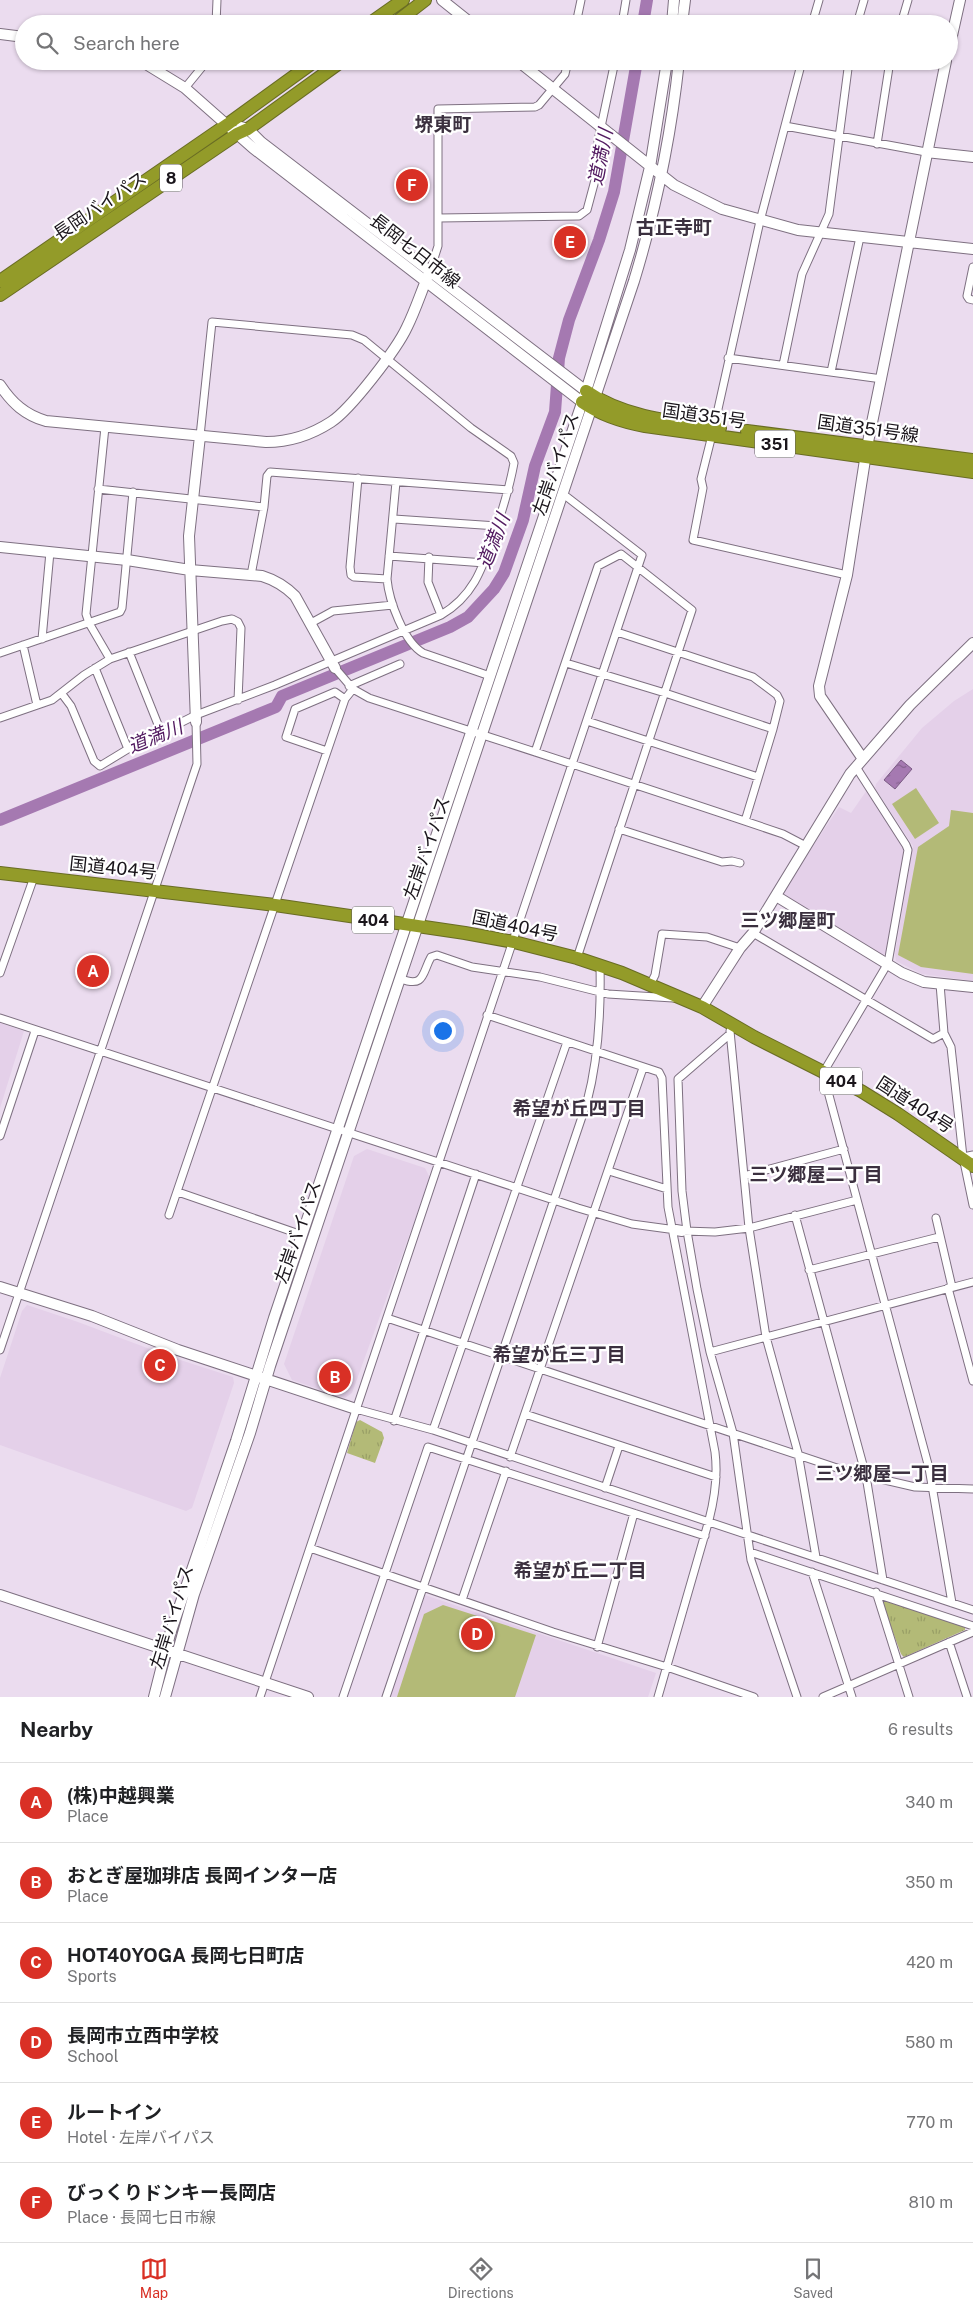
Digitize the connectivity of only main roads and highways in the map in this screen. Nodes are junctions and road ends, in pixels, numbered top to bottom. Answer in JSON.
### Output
{"nodes":[{"id":1,"x":403,"y":0,"type":"edge"},
{"id":2,"x":425,"y":0,"type":"edge"},
{"id":3,"x":382,"y":15,"type":"edge"},
{"id":4,"x":406,"y":15,"type":"edge"},
{"id":5,"x":303,"y":70,"type":"edge"},
{"id":6,"x":329,"y":70,"type":"edge"},
{"id":7,"x":0,"y":281,"type":"edge"},
{"id":8,"x":0,"y":295,"type":"edge"},
{"id":9,"x":589,"y":400,"type":"road end"},
{"id":10,"x":866,"y":452,"type":"junction"},
{"id":11,"x":973,"y":460,"type":"edge"},
{"id":12,"x":973,"y":472,"type":"edge"},
{"id":13,"x":0,"y":872,"type":"edge"},
{"id":14,"x":968,"y":1156,"type":"edge"},
{"id":15,"x":973,"y":1166,"type":"edge"}],
"edges":[{"from":1,"to":3,"type":"highway"},
{"from":2,"to":4,"type":"highway"},
{"from":5,"to":7,"type":"highway","name":"長岡バイパス","number":"8"},
{"from":6,"to":8,"type":"highway","name":"長岡バイパス","number":"8"},
{"from":9,"to":10,"type":"highway","name":"国道351号","number":"351"},
{"from":10,"to":11,"type":"highway","name":"国道351号線","number":"351"},
{"from":10,"to":12,"type":"highway","name":"国道351号","number":"351"},
{"from":13,"to":14,"type":"highway","name":"国道404号","number":"404"},
{"from":14,"to":15,"type":"highway","name":"国道404号","number":"404"}]}
